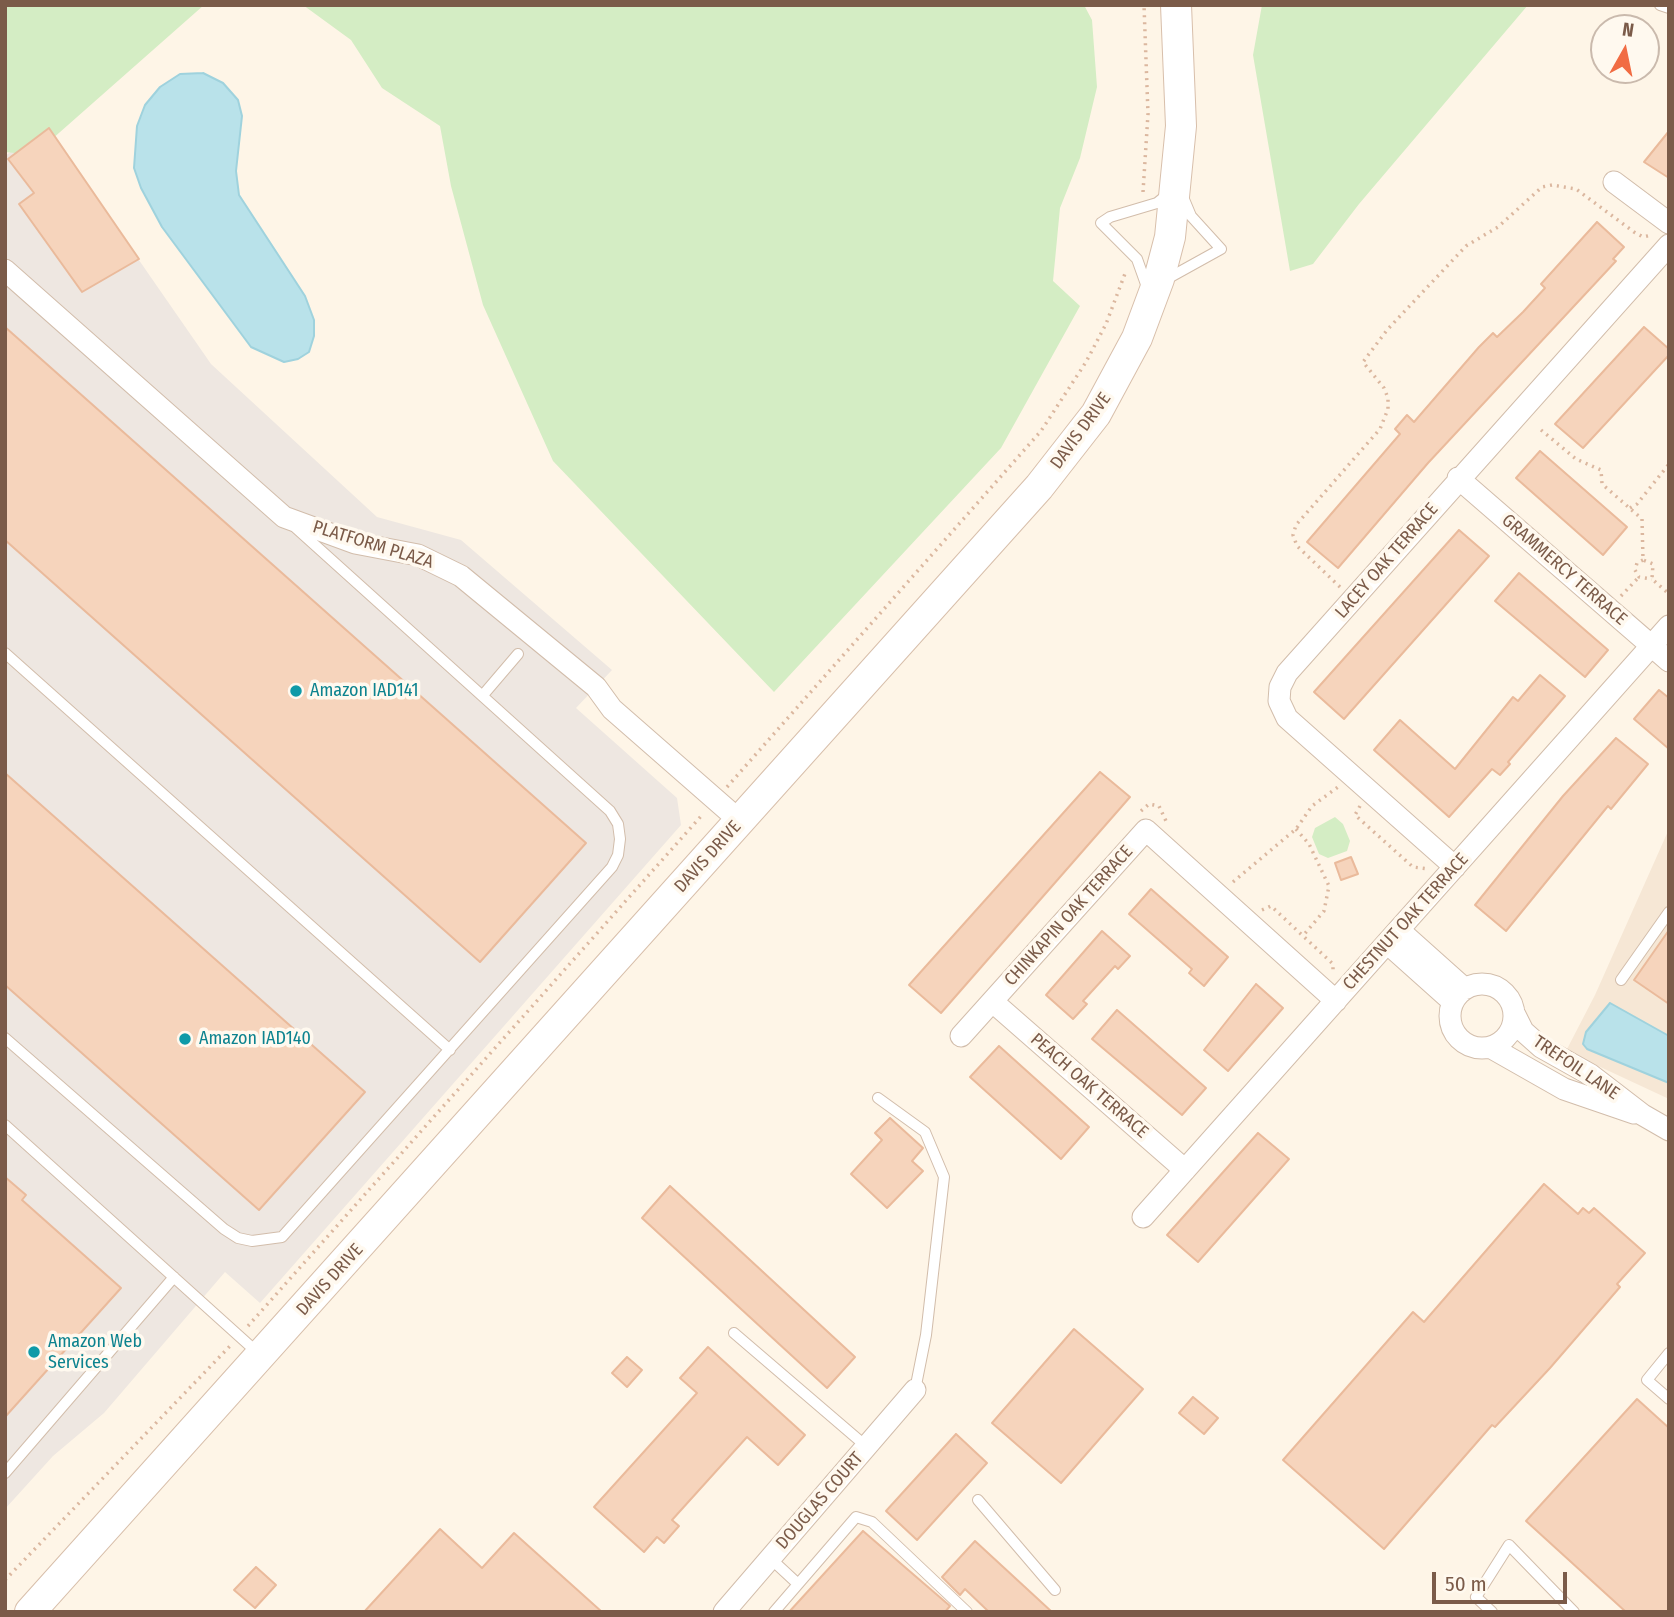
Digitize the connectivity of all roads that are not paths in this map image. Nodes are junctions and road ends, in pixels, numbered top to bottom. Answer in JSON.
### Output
{"nodes":[{"id":1,"x":1175,"y":5,"type":"edge"},
{"id":2,"x":1660,"y":5,"type":"edge"},
{"id":3,"x":1669,"y":8,"type":"edge"},
{"id":4,"x":1177,"y":182,"type":"junction"},
{"id":5,"x":1614,"y":183,"type":"dead end"},
{"id":6,"x":1669,"y":223,"type":"edge"},
{"id":7,"x":1668,"y":245,"type":"edge"},
{"id":8,"x":5,"y":270,"type":"edge"},
{"id":9,"x":1153,"y":296,"type":"junction"},
{"id":10,"x":1458,"y":478,"type":"junction"},
{"id":11,"x":284,"y":517,"type":"junction"},
{"id":12,"x":1669,"y":626,"type":"edge"},
{"id":13,"x":1651,"y":646,"type":"junction"},
{"id":14,"x":5,"y":653,"type":"edge"},
{"id":15,"x":517,"y":654,"type":"dead end"},
{"id":16,"x":1669,"y":662,"type":"edge"},
{"id":17,"x":483,"y":695,"type":"junction"},
{"id":18,"x":740,"y":821,"type":"junction"},
{"id":19,"x":1455,"y":867,"type":"junction"},
{"id":20,"x":1669,"y":912,"type":"edge"},
{"id":21,"x":1393,"y":937,"type":"junction"},
{"id":22,"x":1621,"y":980,"type":"dead end"},
{"id":23,"x":1459,"y":995,"type":"junction"},
{"id":24,"x":993,"y":1002,"type":"junction"},
{"id":25,"x":1336,"y":1002,"type":"junction"},
{"id":26,"x":1515,"y":1016,"type":"junction"},
{"id":27,"x":961,"y":1036,"type":"dead end"},
{"id":28,"x":5,"y":1038,"type":"edge"},
{"id":29,"x":1490,"y":1047,"type":"junction"},
{"id":30,"x":450,"y":1050,"type":"junction"},
{"id":31,"x":878,"y":1098,"type":"dead end"},
{"id":32,"x":1643,"y":1115,"type":"junction"},
{"id":33,"x":5,"y":1125,"type":"edge"},
{"id":34,"x":1669,"y":1130,"type":"edge"},
{"id":35,"x":1185,"y":1170,"type":"junction"},
{"id":36,"x":1143,"y":1217,"type":"dead end"},
{"id":37,"x":174,"y":1277,"type":"junction"},
{"id":38,"x":734,"y":1333,"type":"dead end"},
{"id":39,"x":1669,"y":1353,"type":"edge"},
{"id":40,"x":262,"y":1356,"type":"junction"},
{"id":41,"x":915,"y":1390,"type":"joint"},
{"id":42,"x":1669,"y":1399,"type":"edge"},
{"id":43,"x":867,"y":1447,"type":"junction"},
{"id":44,"x":5,"y":1473,"type":"edge"},
{"id":45,"x":978,"y":1500,"type":"dead end"},
{"id":46,"x":770,"y":1558,"type":"junction"},
{"id":47,"x":798,"y":1584,"type":"junction"},
{"id":48,"x":1055,"y":1590,"type":"dead end"},
{"id":49,"x":30,"y":1612,"type":"edge"},
{"id":50,"x":724,"y":1612,"type":"edge"},
{"id":51,"x":774,"y":1612,"type":"edge"},
{"id":52,"x":967,"y":1612,"type":"edge"},
{"id":53,"x":1492,"y":1612,"type":"edge"},
{"id":54,"x":1574,"y":1612,"type":"edge"}],
"edges":[{"from":1,"to":4,"type":"street","name":"DAVIS DRIVE"},
{"from":2,"to":3,"type":"lane"},
{"from":4,"to":9,"type":"street","name":"DAVIS DRIVE"},
{"from":4,"to":9,"type":"lane"},
{"from":4,"to":9,"type":"lane"},
{"from":5,"to":6,"type":"street"},
{"from":7,"to":10,"type":"street","name":"LACEY OAK TERRACE"},
{"from":8,"to":11,"type":"street","name":"PLATFORM PLAZA"},
{"from":9,"to":18,"type":"street","name":"DAVIS DRIVE"},
{"from":10,"to":13,"type":"street","name":"GRAMMERCY TERRACE"},
{"from":10,"to":19,"type":"street","name":"LACEY OAK TERRACE"},
{"from":11,"to":17,"type":"lane"},
{"from":11,"to":18,"type":"street","name":"PLATFORM PLAZA"},
{"from":12,"to":13,"type":"street","name":"CHESTNUT OAK TERRACE"},
{"from":13,"to":16,"type":"street","name":"GRAMMERCY TERRACE"},
{"from":13,"to":19,"type":"street","name":"CHESTNUT OAK TERRACE"},
{"from":14,"to":30,"type":"lane"},
{"from":15,"to":17,"type":"lane"},
{"from":17,"to":30,"type":"lane"},
{"from":18,"to":40,"type":"street","name":"DAVIS DRIVE"},
{"from":19,"to":21,"type":"street","name":"CHESTNUT OAK TERRACE"},
{"from":20,"to":22,"type":"lane"},
{"from":21,"to":23,"type":"street"},
{"from":21,"to":25,"type":"street","name":"CHESTNUT OAK TERRACE"},
{"from":23,"to":26,"type":"street","name":"TREFOIL LANE"},
{"from":23,"to":29,"type":"street","name":"TREFOIL LANE"},
{"from":24,"to":25,"type":"street","name":"CHINKAPIN OAK TERRACE"},
{"from":24,"to":27,"type":"street","name":"CHINKAPIN OAK TERRACE"},
{"from":24,"to":35,"type":"street","name":"PEACH OAK TERRACE"},
{"from":25,"to":35,"type":"street","name":"CHESTNUT OAK TERRACE"},
{"from":26,"to":29,"type":"street","name":"TREFOIL LANE"},
{"from":26,"to":32,"type":"street","name":"TREFOIL LANE"},
{"from":28,"to":30,"type":"lane"},
{"from":29,"to":32,"type":"street","name":"TREFOIL LANE"},
{"from":31,"to":41,"type":"lane"},
{"from":32,"to":34,"type":"street","name":"TREFOIL LANE"},
{"from":33,"to":37,"type":"lane"},
{"from":35,"to":36,"type":"street","name":"CHESTNUT OAK TERRACE"},
{"from":37,"to":40,"type":"lane"},
{"from":37,"to":44,"type":"lane"},
{"from":38,"to":43,"type":"lane"},
{"from":39,"to":42,"type":"lane"},
{"from":40,"to":49,"type":"street","name":"DAVIS DRIVE"},
{"from":41,"to":43,"type":"street","name":"DOUGLAS COURT"},
{"from":43,"to":46,"type":"street","name":"DOUGLAS COURT"},
{"from":45,"to":48,"type":"lane"},
{"from":46,"to":47,"type":"lane"},
{"from":46,"to":50,"type":"street","name":"DOUGLAS COURT"},
{"from":47,"to":51,"type":"lane"},
{"from":47,"to":52,"type":"lane"},
{"from":53,"to":54,"type":"lane"}]}
